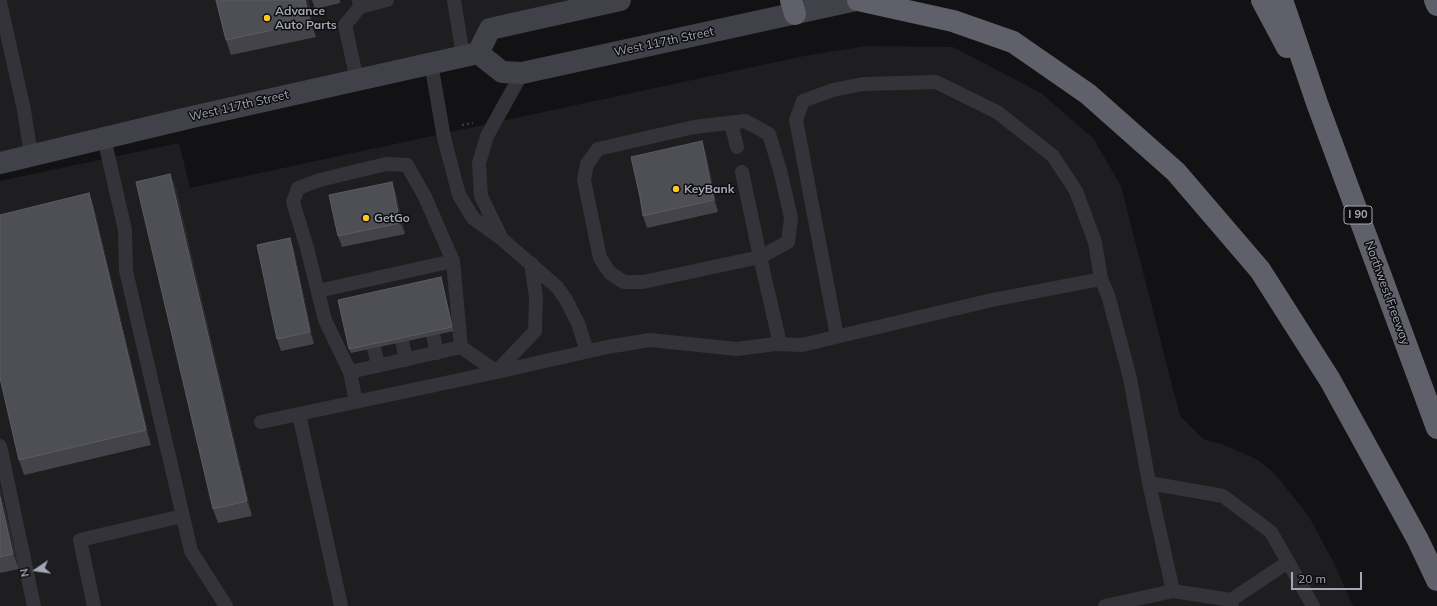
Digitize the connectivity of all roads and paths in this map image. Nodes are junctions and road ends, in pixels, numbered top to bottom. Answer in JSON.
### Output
{"nodes":[{"id":1,"x":387,"y":0,"type":"edge"},
{"id":2,"x":454,"y":0,"type":"edge"},
{"id":3,"x":620,"y":0,"type":"edge"},
{"id":4,"x":857,"y":0,"type":"edge"},
{"id":5,"x":1262,"y":0,"type":"edge"},
{"id":6,"x":1282,"y":0,"type":"edge"},
{"id":7,"x":1435,"y":0,"type":"edge"},
{"id":8,"x":0,"y":2,"type":"edge"},
{"id":9,"x":359,"y":3,"type":"edge"},
{"id":10,"x":1437,"y":5,"type":"edge"},
{"id":11,"x":793,"y":7,"type":"edge"},
{"id":12,"x":471,"y":54,"type":"junction"},
{"id":13,"x":431,"y":63,"type":"junction"},
{"id":14,"x":522,"y":73,"type":"junction"},
{"id":15,"x":357,"y":80,"type":"junction"},
{"id":16,"x":1317,"y":103,"type":"junction"},
{"id":17,"x":731,"y":123,"type":"junction"},
{"id":18,"x":104,"y":138,"type":"junction"},
{"id":19,"x":737,"y":147,"type":"dead end"},
{"id":20,"x":31,"y":156,"type":"junction"},
{"id":21,"x":0,"y":163,"type":"edge"},
{"id":22,"x":742,"y":172,"type":"dead end"},
{"id":23,"x":502,"y":239,"type":"junction"},
{"id":24,"x":760,"y":257,"type":"junction"},
{"id":25,"x":453,"y":260,"type":"junction"},
{"id":26,"x":531,"y":263,"type":"junction"},
{"id":27,"x":418,"y":269,"type":"junction"},
{"id":28,"x":1101,"y":279,"type":"junction"},
{"id":29,"x":360,"y":282,"type":"junction"},
{"id":30,"x":422,"y":284,"type":"edge"},
{"id":31,"x":318,"y":291,"type":"junction"},
{"id":32,"x":363,"y":296,"type":"edge"},
{"id":33,"x":432,"y":330,"type":"edge"},
{"id":34,"x":400,"y":336,"type":"edge"},
{"id":35,"x":838,"y":336,"type":"junction"},
{"id":36,"x":373,"y":343,"type":"edge"},
{"id":37,"x":780,"y":344,"type":"junction"},
{"id":38,"x":461,"y":347,"type":"junction"},
{"id":39,"x":587,"y":351,"type":"junction"},
{"id":40,"x":437,"y":353,"type":"junction"},
{"id":41,"x":406,"y":360,"type":"junction"},
{"id":42,"x":378,"y":366,"type":"junction"},
{"id":43,"x":350,"y":372,"type":"junction"},
{"id":44,"x":497,"y":372,"type":"junction"},
{"id":45,"x":356,"y":402,"type":"junction"},
{"id":46,"x":299,"y":414,"type":"junction"},
{"id":47,"x":261,"y":422,"type":"dead end"},
{"id":48,"x":1437,"y":428,"type":"edge"},
{"id":49,"x":0,"y":446,"type":"edge"},
{"id":50,"x":1149,"y":482,"type":"junction"},
{"id":51,"x":182,"y":516,"type":"junction"},
{"id":52,"x":1288,"y":562,"type":"junction"},
{"id":53,"x":1437,"y":580,"type":"edge"},
{"id":54,"x":1173,"y":591,"type":"junction"},
{"id":55,"x":1232,"y":603,"type":"edge"},
{"id":56,"x":34,"y":606,"type":"edge"},
{"id":57,"x":94,"y":606,"type":"edge"},
{"id":58,"x":226,"y":606,"type":"edge"},
{"id":59,"x":341,"y":606,"type":"edge"},
{"id":60,"x":1105,"y":606,"type":"edge"},
{"id":61,"x":1312,"y":606,"type":"edge"}],
"edges":[{"from":1,"to":9,"type":"lane"},
{"from":2,"to":12,"type":"lane"},
{"from":3,"to":12,"type":"main road"},
{"from":4,"to":11,"type":"main road","name":"West 117th Street"},
{"from":4,"to":53,"type":"highway"},
{"from":5,"to":16,"type":"highway"},
{"from":6,"to":16,"type":"highway","name":"Northwest Freeway","number":"I 90"},
{"from":7,"to":10,"type":"highway"},
{"from":8,"to":20,"type":"lane"},
{"from":9,"to":15,"type":"lane"},
{"from":11,"to":14,"type":"main road","name":"West 117th Street"},
{"from":12,"to":13,"type":"main road","name":"West 117th Street"},
{"from":12,"to":14,"type":"main road","name":"West 117th Street"},
{"from":13,"to":15,"type":"main road","name":"West 117th Street"},
{"from":13,"to":23,"type":"lane"},
{"from":14,"to":23,"type":"lane"},
{"from":15,"to":18,"type":"main road","name":"West 117th Street"},
{"from":16,"to":48,"type":"highway","name":"Northwest Freeway","number":"I 90"},
{"from":17,"to":19,"type":"lane"},
{"from":17,"to":24,"type":"lane"},
{"from":17,"to":24,"type":"lane"},
{"from":18,"to":20,"type":"main road","name":"West 117th Street"},
{"from":18,"to":51,"type":"lane"},
{"from":20,"to":21,"type":"main road","name":"West 117th Street"},
{"from":22,"to":24,"type":"lane"},
{"from":23,"to":26,"type":"lane"},
{"from":24,"to":37,"type":"lane"},
{"from":25,"to":27,"type":"lane"},
{"from":25,"to":31,"type":"lane"},
{"from":25,"to":38,"type":"lane"},
{"from":26,"to":39,"type":"lane"},
{"from":26,"to":44,"type":"lane"},
{"from":27,"to":29,"type":"lane"},
{"from":27,"to":30,"type":"lane"},
{"from":28,"to":35,"type":"lane"},
{"from":28,"to":35,"type":"lane"},
{"from":28,"to":50,"type":"lane"},
{"from":29,"to":31,"type":"lane"},
{"from":29,"to":32,"type":"lane"},
{"from":31,"to":43,"type":"lane"},
{"from":33,"to":40,"type":"lane"},
{"from":34,"to":41,"type":"lane"},
{"from":35,"to":37,"type":"lane"},
{"from":36,"to":42,"type":"lane"},
{"from":37,"to":39,"type":"lane"},
{"from":38,"to":40,"type":"lane"},
{"from":38,"to":44,"type":"lane"},
{"from":39,"to":44,"type":"lane"},
{"from":40,"to":41,"type":"lane"},
{"from":41,"to":42,"type":"lane"},
{"from":42,"to":43,"type":"lane"},
{"from":43,"to":45,"type":"lane"},
{"from":44,"to":45,"type":"lane"},
{"from":45,"to":46,"type":"lane"},
{"from":46,"to":47,"type":"lane"},
{"from":46,"to":59,"type":"lane"},
{"from":49,"to":56,"type":"lane"},
{"from":50,"to":52,"type":"lane"},
{"from":50,"to":54,"type":"lane"},
{"from":51,"to":57,"type":"lane"},
{"from":51,"to":58,"type":"lane"},
{"from":52,"to":55,"type":"lane"},
{"from":52,"to":61,"type":"lane"},
{"from":54,"to":55,"type":"lane"},
{"from":54,"to":60,"type":"lane"}]}
